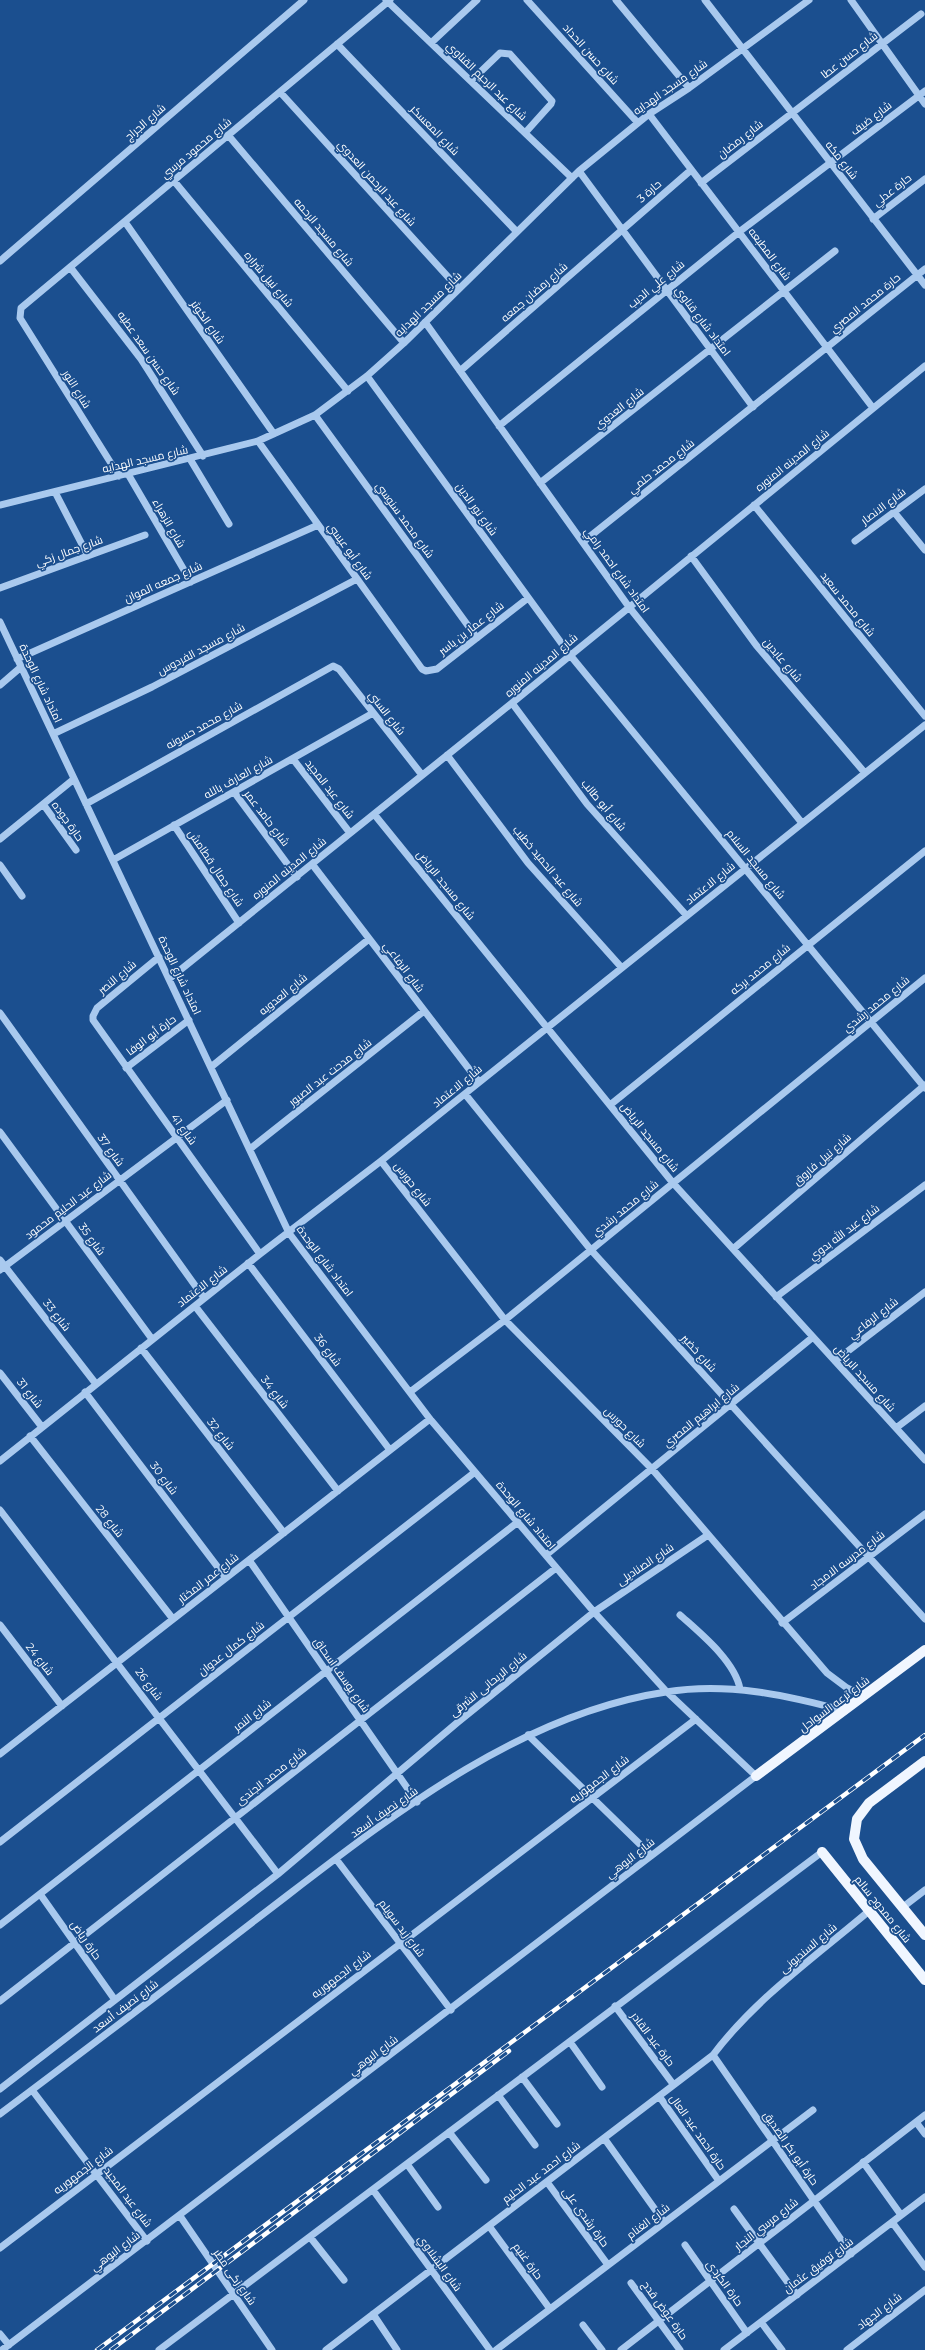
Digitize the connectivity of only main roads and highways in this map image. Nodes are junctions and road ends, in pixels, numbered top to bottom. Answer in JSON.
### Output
{"nodes":[{"id":1,"x":925,"y":1650,"type":"edge"},
{"id":2,"x":923,"y":1766,"type":"edge"},
{"id":3,"x":756,"y":1776,"type":"road end"},
{"id":4,"x":822,"y":1852,"type":"road end"},
{"id":5,"x":925,"y":1935,"type":"edge"},
{"id":6,"x":925,"y":1980,"type":"edge"}],
"edges":[{"from":1,"to":3,"type":"main road","name":"شارع ترعه السواحل"},
{"from":2,"to":5,"type":"main road","name":"شارع ممدوح سالم"},
{"from":4,"to":6,"type":"main road","name":"شارع ممدوح سالم"}]}
